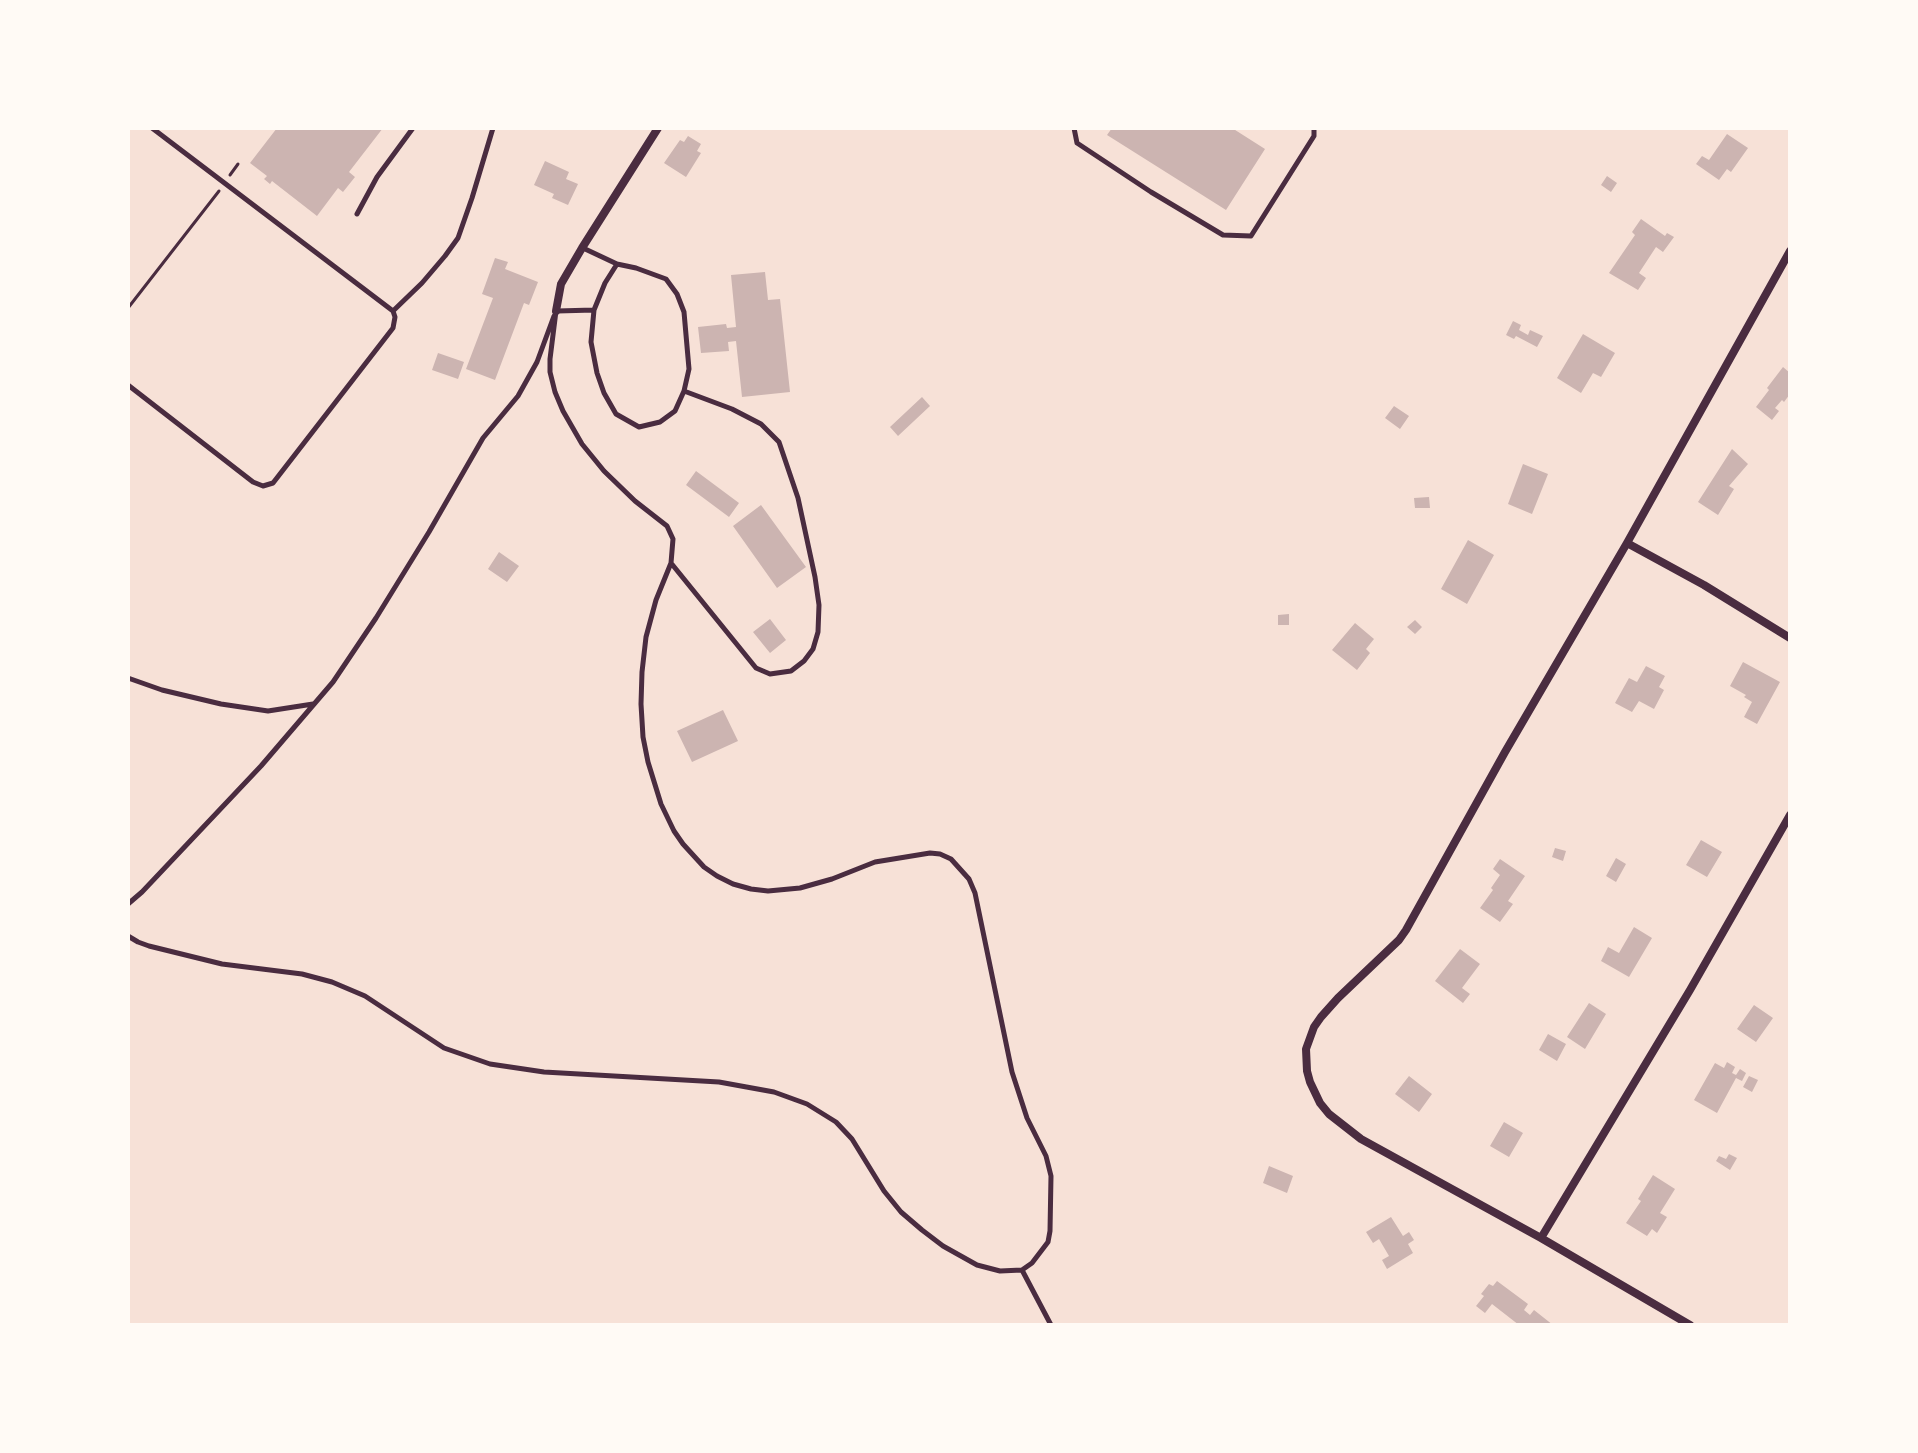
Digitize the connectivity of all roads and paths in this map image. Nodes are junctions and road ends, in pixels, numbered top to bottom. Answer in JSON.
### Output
{"nodes":[{"id":1,"x":152,"y":128,"type":"edge"},
{"id":2,"x":413,"y":128,"type":"edge"},
{"id":3,"x":493,"y":128,"type":"edge"},
{"id":4,"x":658,"y":128,"type":"edge"},
{"id":5,"x":1074,"y":128,"type":"edge"},
{"id":6,"x":1314,"y":128,"type":"edge"},
{"id":7,"x":238,"y":164,"type":"dead end"},
{"id":8,"x":225,"y":183,"type":"junction"},
{"id":9,"x":357,"y":214,"type":"dead end"},
{"id":10,"x":582,"y":248,"type":"junction"},
{"id":11,"x":1790,"y":251,"type":"edge"},
{"id":12,"x":617,"y":264,"type":"junction"},
{"id":13,"x":128,"y":308,"type":"edge"},
{"id":14,"x":594,"y":310,"type":"junction"},
{"id":15,"x":393,"y":311,"type":"junction"},
{"id":16,"x":556,"y":311,"type":"junction"},
{"id":17,"x":128,"y":385,"type":"edge"},
{"id":18,"x":684,"y":391,"type":"junction"},
{"id":19,"x":1627,"y":543,"type":"junction"},
{"id":20,"x":671,"y":563,"type":"junction"},
{"id":21,"x":1790,"y":638,"type":"edge"},
{"id":22,"x":128,"y":678,"type":"edge"},
{"id":23,"x":314,"y":704,"type":"junction"},
{"id":24,"x":1790,"y":815,"type":"edge"},
{"id":25,"x":128,"y":904,"type":"edge"},
{"id":26,"x":128,"y":936,"type":"edge"},
{"id":27,"x":1541,"y":1238,"type":"junction"},
{"id":28,"x":1022,"y":1270,"type":"junction"},
{"id":29,"x":1051,"y":1325,"type":"edge"},
{"id":30,"x":1690,"y":1325,"type":"edge"}],
"edges":[{"from":1,"to":8,"type":"lane"},
{"from":2,"to":9,"type":"lane"},
{"from":3,"to":15,"type":"lane"},
{"from":4,"to":10,"type":"street"},
{"from":5,"to":6,"type":"lane"},
{"from":7,"to":8,"type":"path"},
{"from":8,"to":13,"type":"path"},
{"from":8,"to":15,"type":"lane"},
{"from":10,"to":12,"type":"lane"},
{"from":10,"to":16,"type":"street"},
{"from":11,"to":19,"type":"street"},
{"from":12,"to":14,"type":"lane"},
{"from":12,"to":18,"type":"lane"},
{"from":14,"to":16,"type":"lane"},
{"from":14,"to":18,"type":"lane"},
{"from":15,"to":17,"type":"lane"},
{"from":16,"to":20,"type":"lane"},
{"from":16,"to":23,"type":"lane"},
{"from":18,"to":20,"type":"lane"},
{"from":19,"to":21,"type":"street"},
{"from":19,"to":27,"type":"street"},
{"from":20,"to":28,"type":"lane"},
{"from":22,"to":23,"type":"lane"},
{"from":23,"to":25,"type":"lane"},
{"from":24,"to":27,"type":"street"},
{"from":26,"to":28,"type":"lane"},
{"from":27,"to":30,"type":"street"},
{"from":28,"to":29,"type":"lane"}]}
